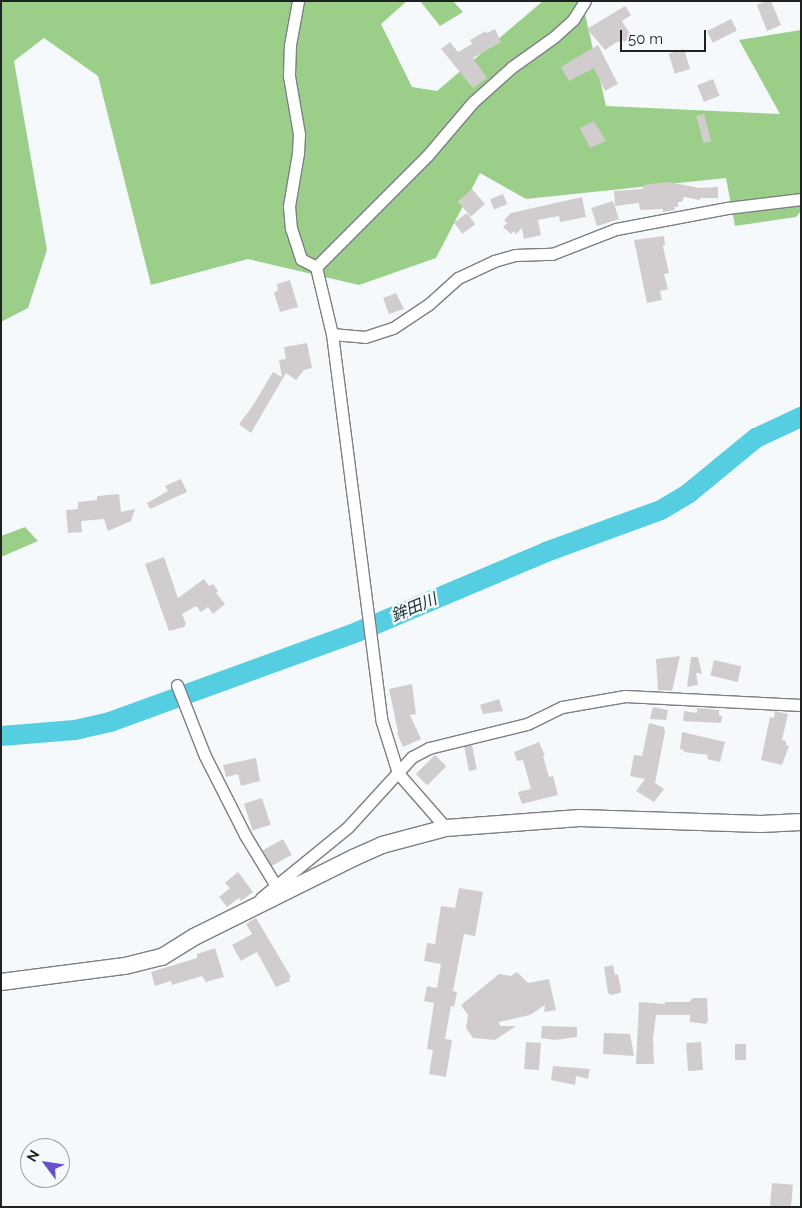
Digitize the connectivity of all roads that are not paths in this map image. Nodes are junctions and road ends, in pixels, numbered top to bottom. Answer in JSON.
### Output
{"nodes":[{"id":1,"x":298,"y":1,"type":"edge"},
{"id":2,"x":585,"y":1,"type":"edge"},
{"id":3,"x":801,"y":199,"type":"edge"},
{"id":4,"x":316,"y":267,"type":"junction"},
{"id":5,"x":332,"y":334,"type":"junction"},
{"id":6,"x":178,"y":686,"type":"dead end"},
{"id":7,"x":801,"y":705,"type":"edge"},
{"id":8,"x":398,"y":773,"type":"junction"},
{"id":9,"x":801,"y":822,"type":"edge"},
{"id":10,"x":446,"y":828,"type":"junction"},
{"id":11,"x":276,"y":886,"type":"junction"},
{"id":12,"x":246,"y":911,"type":"junction"},
{"id":13,"x":1,"y":982,"type":"edge"}],
"edges":[{"from":1,"to":4,"type":"street"},
{"from":2,"to":4,"type":"street"},
{"from":3,"to":5,"type":"street"},
{"from":4,"to":5,"type":"street"},
{"from":5,"to":8,"type":"street"},
{"from":6,"to":11,"type":"street"},
{"from":7,"to":8,"type":"street"},
{"from":8,"to":10,"type":"street"},
{"from":8,"to":11,"type":"street"},
{"from":9,"to":10,"type":"street"},
{"from":10,"to":12,"type":"street"},
{"from":11,"to":12,"type":"street"},
{"from":12,"to":13,"type":"street"}]}
